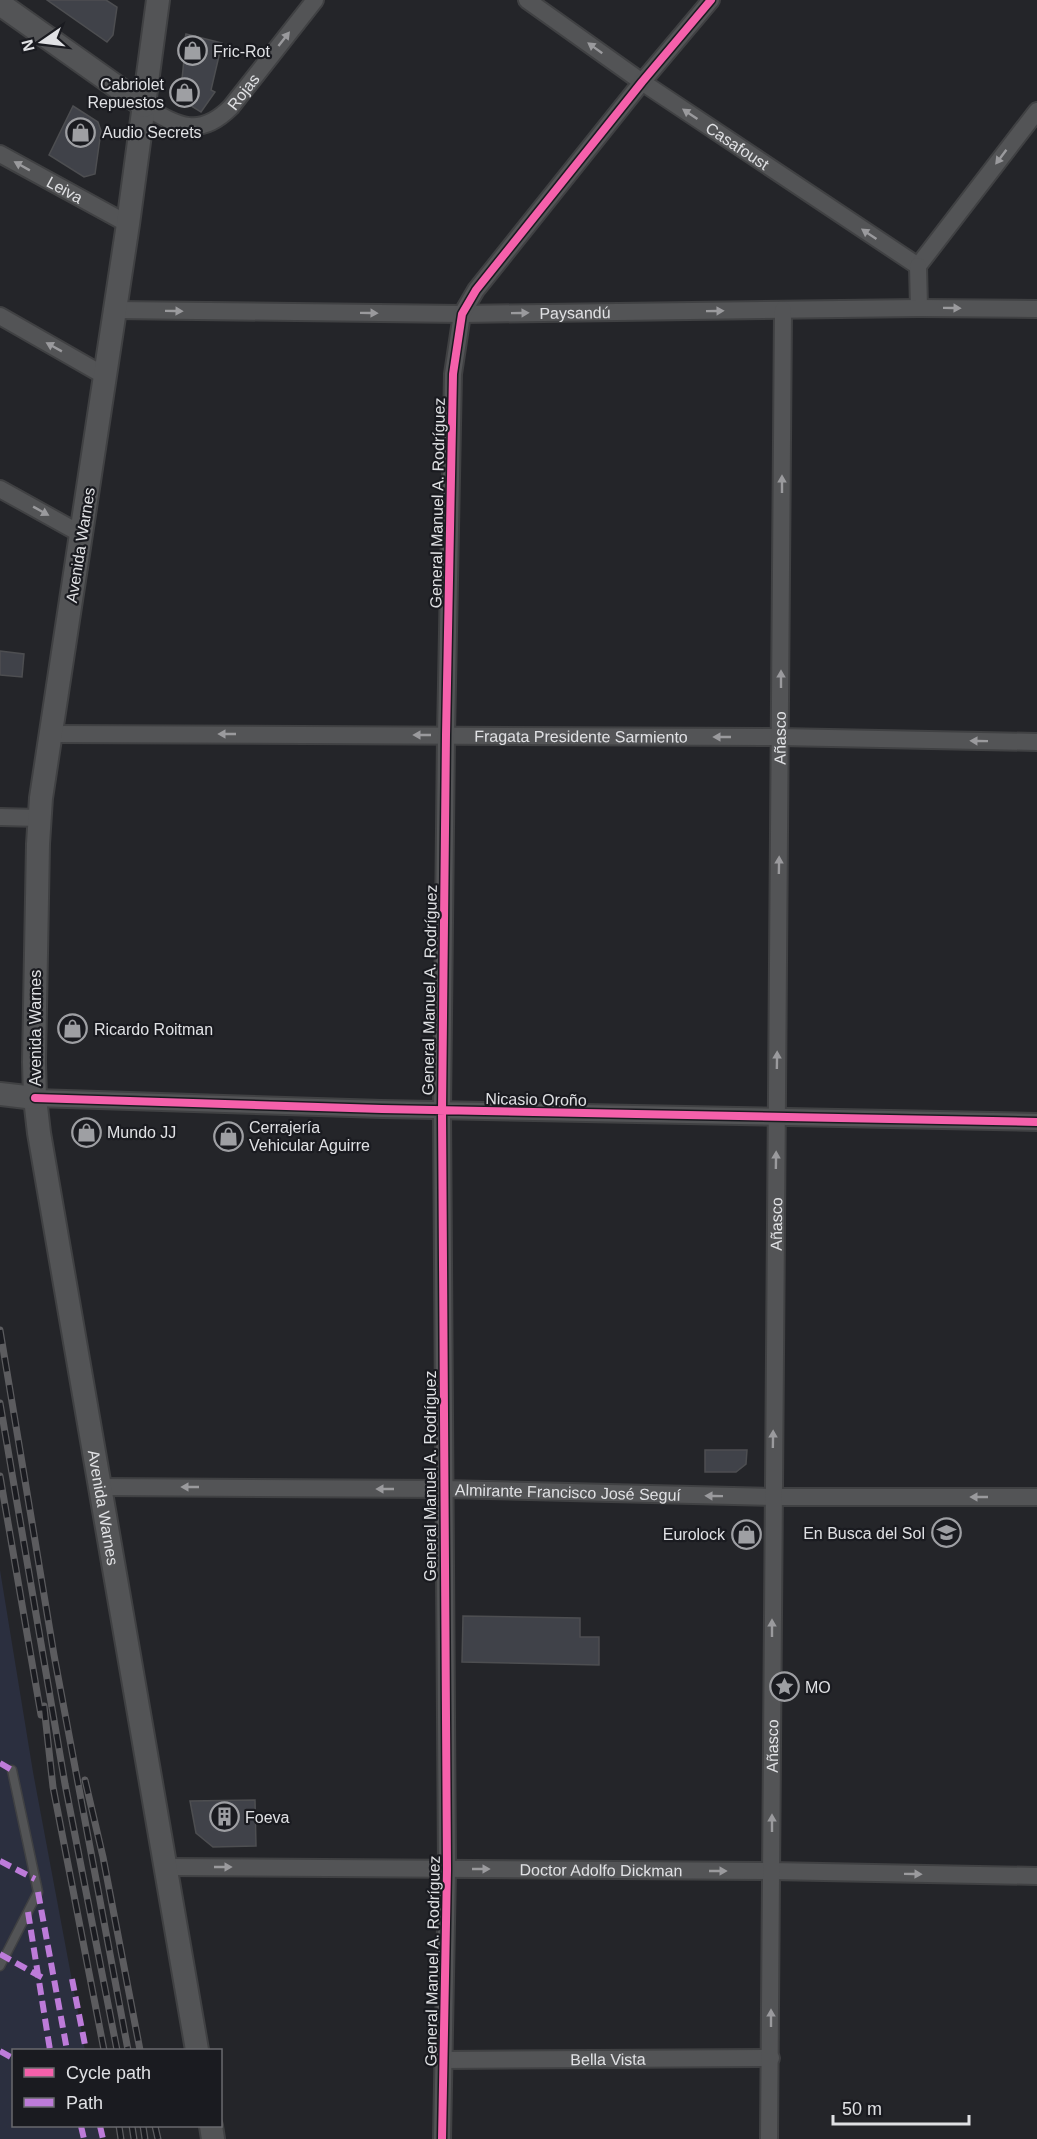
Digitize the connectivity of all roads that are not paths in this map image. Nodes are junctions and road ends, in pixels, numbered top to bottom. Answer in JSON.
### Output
{"nodes":[{"id":1,"x":158,"y":0,"type":"edge"},
{"id":2,"x":315,"y":0,"type":"edge"},
{"id":3,"x":711,"y":0,"type":"edge"},
{"id":4,"x":536,"y":2,"type":"edge"},
{"id":5,"x":0,"y":4,"type":"edge"},
{"id":6,"x":642,"y":82,"type":"junction"},
{"id":7,"x":144,"y":106,"type":"junction"},
{"id":8,"x":1037,"y":111,"type":"edge"},
{"id":9,"x":0,"y":154,"type":"edge"},
{"id":10,"x":128,"y":224,"type":"junction"},
{"id":11,"x":918,"y":266,"type":"junction"},
{"id":12,"x":919,"y":308,"type":"junction"},
{"id":13,"x":1037,"y":309,"type":"edge"},
{"id":14,"x":115,"y":310,"type":"junction"},
{"id":15,"x":783,"y":310,"type":"junction"},
{"id":16,"x":462,"y":314,"type":"junction"},
{"id":17,"x":0,"y":316,"type":"edge"},
{"id":18,"x":105,"y":376,"type":"junction"},
{"id":19,"x":0,"y":489,"type":"edge"},
{"id":20,"x":81,"y":534,"type":"junction"},
{"id":21,"x":51,"y":734,"type":"junction"},
{"id":22,"x":446,"y":735,"type":"junction"},
{"id":23,"x":780,"y":737,"type":"junction"},
{"id":24,"x":1037,"y":742,"type":"edge"},
{"id":25,"x":0,"y":817,"type":"edge"},
{"id":26,"x":39,"y":818,"type":"junction"},
{"id":27,"x":0,"y":1094,"type":"edge"},
{"id":28,"x":35,"y":1098,"type":"junction"},
{"id":29,"x":442,"y":1110,"type":"junction"},
{"id":30,"x":776,"y":1118,"type":"junction"},
{"id":31,"x":1037,"y":1122,"type":"edge"},
{"id":32,"x":100,"y":1487,"type":"junction"},
{"id":33,"x":444,"y":1489,"type":"junction"},
{"id":34,"x":773,"y":1497,"type":"junction"},
{"id":35,"x":1037,"y":1497,"type":"edge"},
{"id":36,"x":12,"y":1770,"type":"dead end"},
{"id":37,"x":165,"y":1867,"type":"junction"},
{"id":38,"x":447,"y":1869,"type":"junction"},
{"id":39,"x":771,"y":1871,"type":"junction"},
{"id":40,"x":1037,"y":1876,"type":"edge"},
{"id":41,"x":0,"y":1966,"type":"edge"},
{"id":42,"x":197,"y":2049,"type":"edge"},
{"id":43,"x":771,"y":2058,"type":"junction"},
{"id":44,"x":444,"y":2060,"type":"junction"},
{"id":45,"x":442,"y":2139,"type":"edge"},
{"id":46,"x":769,"y":2139,"type":"edge"}],
"edges":[{"from":1,"to":7,"type":"main road","name":"Avenida Warnes"},
{"from":7,"to":2,"type":"street","name":"Rojas","one_way":true},
{"from":3,"to":6,"type":"street","name":"General Manuel A. Rodríguez"},
{"from":6,"to":4,"type":"street","name":"Casafoust","one_way":true},
{"from":5,"to":7,"type":"main road"},
{"from":11,"to":6,"type":"street","name":"Casafoust","one_way":true},
{"from":6,"to":16,"type":"street","name":"General Manuel A. Rodríguez"},
{"from":7,"to":10,"type":"main road","name":"Avenida Warnes"},
{"from":8,"to":11,"type":"street","one_way":true},
{"from":10,"to":9,"type":"street","name":"Leiva","one_way":true},
{"from":10,"to":14,"type":"main road","name":"Avenida Warnes"},
{"from":11,"to":12,"type":"street"},
{"from":12,"to":13,"type":"street","name":"Paysandú","one_way":true},
{"from":12,"to":15,"type":"street","name":"Paysandú"},
{"from":14,"to":16,"type":"street","name":"Paysandú","one_way":true},
{"from":14,"to":18,"type":"main road","name":"Avenida Warnes"},
{"from":16,"to":15,"type":"street","name":"Paysandú","one_way":true},
{"from":23,"to":15,"type":"street","name":"Añasco","one_way":true},
{"from":16,"to":22,"type":"street","name":"General Manuel A. Rodríguez"},
{"from":18,"to":17,"type":"street","one_way":true},
{"from":18,"to":20,"type":"main road","name":"Avenida Warnes"},
{"from":19,"to":20,"type":"street","one_way":true},
{"from":20,"to":21,"type":"main road","name":"Avenida Warnes"},
{"from":22,"to":21,"type":"street","name":"Fragata Presidente Sarmiento","one_way":true},
{"from":21,"to":26,"type":"main road","name":"Avenida Warnes"},
{"from":23,"to":22,"type":"street","name":"Fragata Presidente Sarmiento","one_way":true},
{"from":22,"to":29,"type":"street","name":"General Manuel A. Rodríguez"},
{"from":24,"to":23,"type":"street","name":"Fragata Presidente Sarmiento","one_way":true},
{"from":30,"to":23,"type":"street","name":"Añasco","one_way":true},
{"from":25,"to":26,"type":"street"},
{"from":26,"to":28,"type":"main road","name":"Avenida Warnes"},
{"from":27,"to":28,"type":"main road"},
{"from":28,"to":29,"type":"street","name":"Nicasio Oroño"},
{"from":28,"to":32,"type":"main road","name":"Avenida Warnes"},
{"from":29,"to":30,"type":"street","name":"Nicasio Oroño"},
{"from":29,"to":33,"type":"street","name":"General Manuel A. Rodríguez"},
{"from":30,"to":31,"type":"street","name":"Nicasio Oroño"},
{"from":34,"to":30,"type":"street","name":"Añasco","one_way":true},
{"from":33,"to":32,"type":"street","name":"Almirante Francisco José Seguí","one_way":true},
{"from":32,"to":37,"type":"main road","name":"Avenida Warnes"},
{"from":34,"to":33,"type":"street","name":"Almirante Francisco José Seguí","one_way":true},
{"from":33,"to":38,"type":"street","name":"General Manuel A. Rodríguez"},
{"from":35,"to":34,"type":"street","name":"Almirante Francisco José Seguí","one_way":true},
{"from":39,"to":34,"type":"street","name":"Añasco","one_way":true},
{"from":36,"to":41,"type":"lane"},
{"from":37,"to":38,"type":"street","name":"Doctor Adolfo Dickman","one_way":true},
{"from":37,"to":42,"type":"main road","name":"Avenida Warnes"},
{"from":38,"to":39,"type":"street","name":"Doctor Adolfo Dickman","one_way":true},
{"from":38,"to":44,"type":"street","name":"General Manuel A. Rodríguez"},
{"from":39,"to":40,"type":"street","name":"Doctor Adolfo Dickman","one_way":true},
{"from":43,"to":39,"type":"street","name":"Añasco","one_way":true},
{"from":43,"to":44,"type":"street","name":"Bella Vista"},
{"from":43,"to":46,"type":"street","name":"Añasco"},
{"from":44,"to":45,"type":"street","name":"General Manuel A. Rodríguez"}]}
